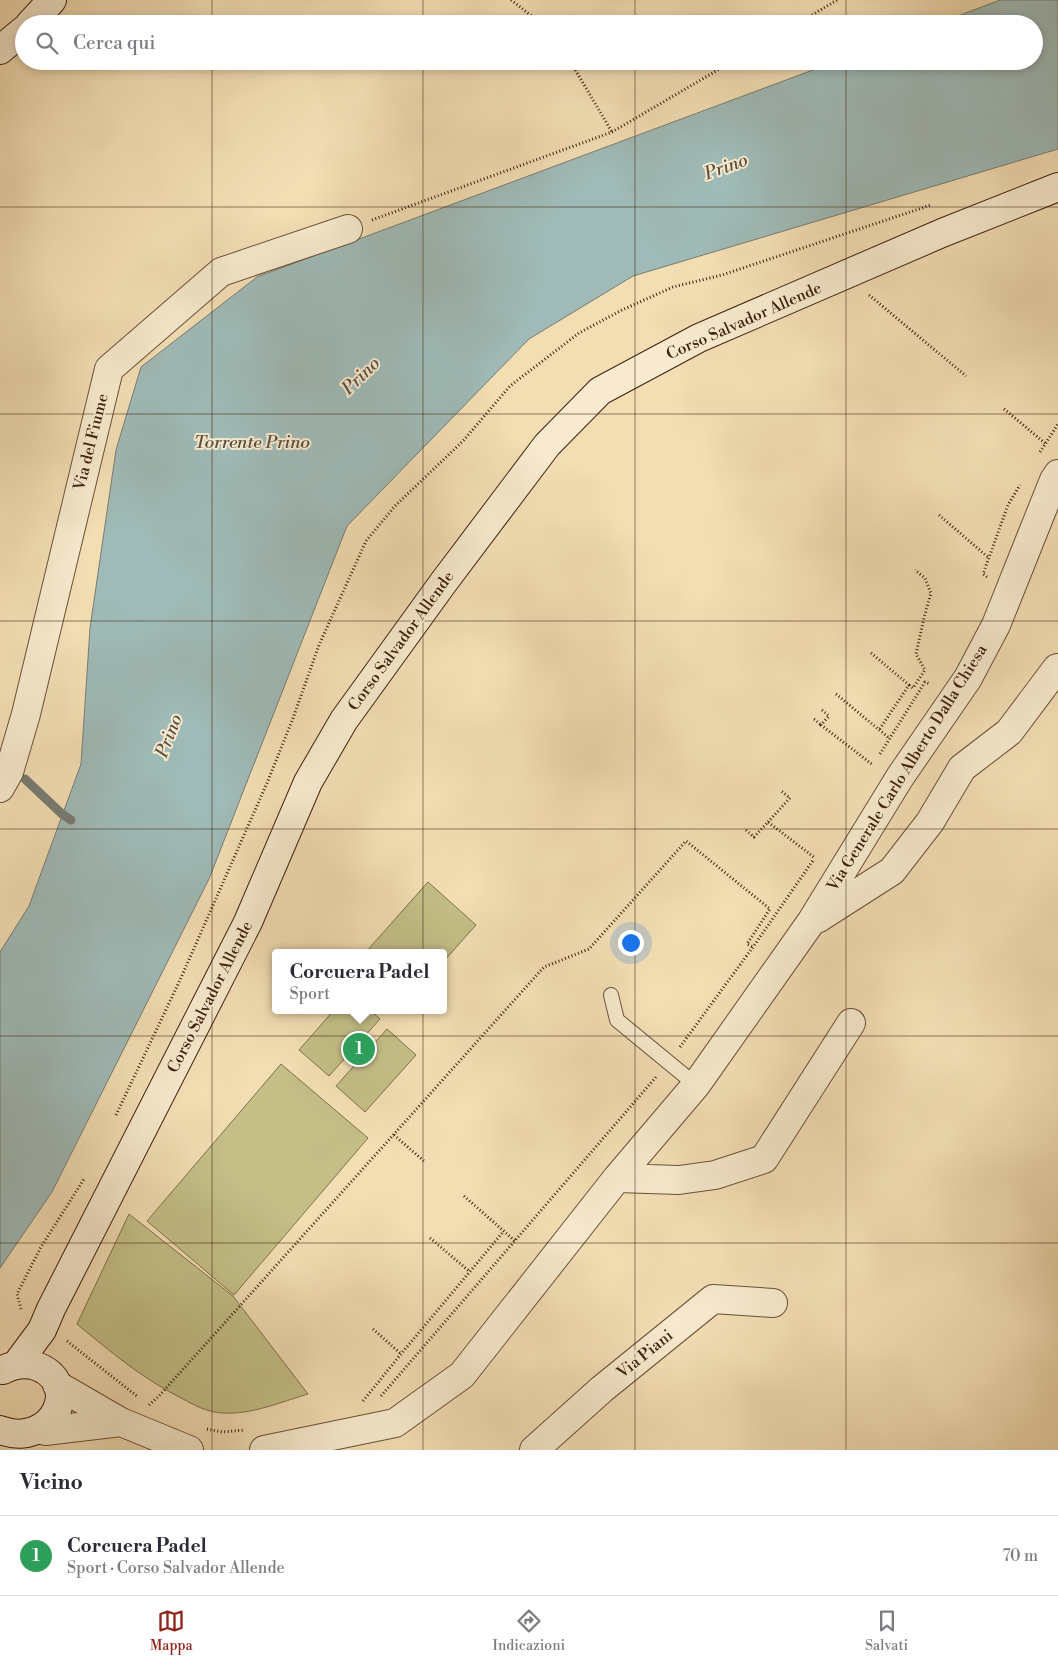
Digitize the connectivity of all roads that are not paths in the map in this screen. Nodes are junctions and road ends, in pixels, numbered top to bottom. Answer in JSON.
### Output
{"nodes":[{"id":1,"x":52,"y":0,"type":"edge"},
{"id":2,"x":38,"y":15,"type":"edge"},
{"id":3,"x":15,"y":38,"type":"edge"},
{"id":4,"x":0,"y":50,"type":"edge"},
{"id":5,"x":1058,"y":187,"type":"edge"},
{"id":6,"x":348,"y":229,"type":"road end"},
{"id":7,"x":1058,"y":474,"type":"edge"},
{"id":8,"x":1058,"y":668,"type":"edge"},
{"id":9,"x":0,"y":788,"type":"edge"},
{"id":10,"x":811,"y":922,"type":"junction"},
{"id":11,"x":611,"y":995,"type":"dead end"},
{"id":12,"x":851,"y":1023,"type":"dead end"},
{"id":13,"x":696,"y":1085,"type":"junction"},
{"id":14,"x":617,"y":1178,"type":"junction"},
{"id":15,"x":772,"y":1303,"type":"dead end"},
{"id":16,"x":43,"y":1326,"type":"junction"},
{"id":17,"x":5,"y":1368,"type":"edge"},
{"id":18,"x":54,"y":1380,"type":"junction"},
{"id":19,"x":120,"y":1422,"type":"junction"},
{"id":20,"x":0,"y":1430,"type":"edge"},
{"id":21,"x":40,"y":1434,"type":"junction"},
{"id":22,"x":197,"y":1439,"type":"edge"},
{"id":23,"x":257,"y":1440,"type":"edge"},
{"id":24,"x":5,"y":1450,"type":"edge"},
{"id":25,"x":534,"y":1450,"type":"edge"}],
"edges":[{"from":1,"to":2,"type":"street"},
{"from":3,"to":4,"type":"street"},
{"from":5,"to":16,"type":"street","name":"Corso Salvador Allende"},
{"from":6,"to":9,"type":"street","name":"Via del Fiume"},
{"from":7,"to":10,"type":"street","name":"Via Generale Carlo Alberto Dalla Chiesa"},
{"from":8,"to":10,"type":"street","name":"Via Generale Carlo Alberto Dalla Chiesa"},
{"from":10,"to":13,"type":"street","name":"Via Generale Carlo Alberto Dalla Chiesa"},
{"from":11,"to":13,"type":"lane"},
{"from":12,"to":14,"type":"street"},
{"from":13,"to":14,"type":"street","name":"Via Generale Carlo Alberto Dalla Chiesa"},
{"from":14,"to":23,"type":"street","name":"Via Generale Carlo Alberto Dalla Chiesa"},
{"from":15,"to":25,"type":"street","name":"Via Piani"},
{"from":16,"to":17,"type":"street","name":"Corso Salvador Allende"},
{"from":16,"to":18,"type":"street"},
{"from":17,"to":18,"type":"street"},
{"from":18,"to":19,"type":"street"},
{"from":18,"to":21,"type":"street"},
{"from":19,"to":21,"type":"street"},
{"from":19,"to":22,"type":"street"},
{"from":20,"to":21,"type":"street"},
{"from":21,"to":24,"type":"street"}]}
